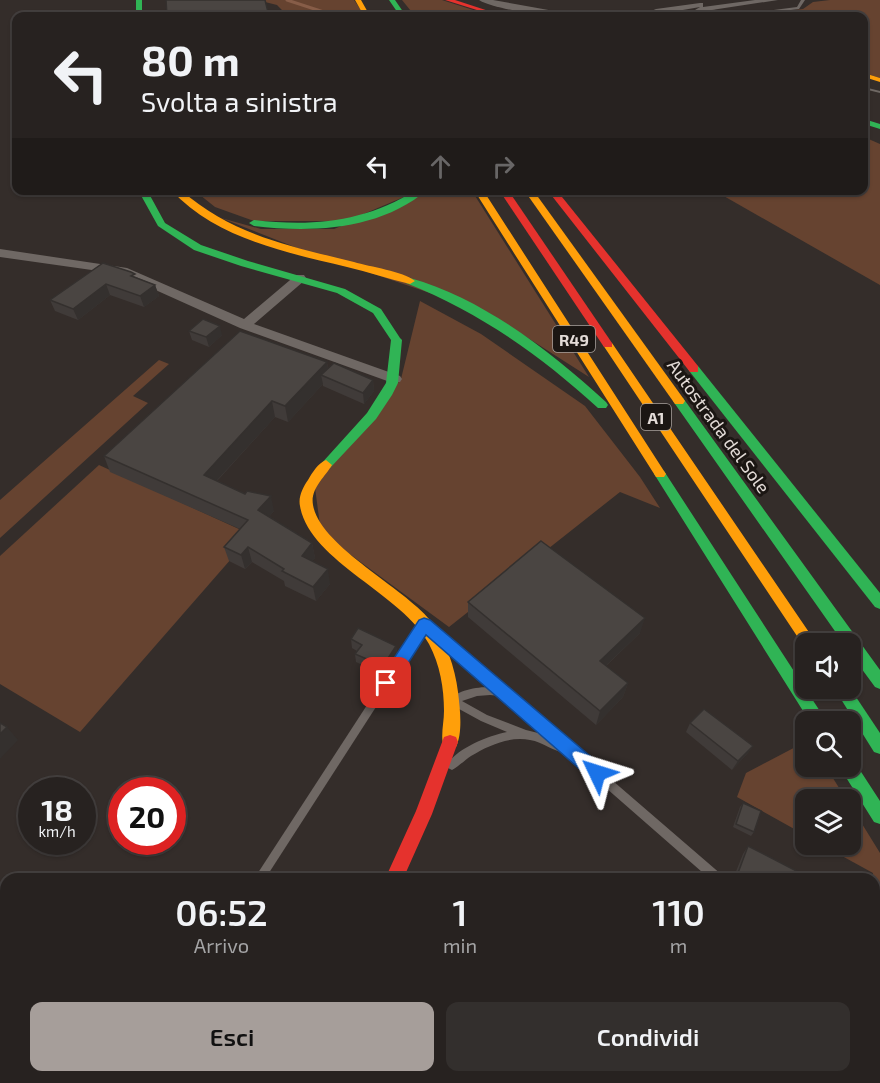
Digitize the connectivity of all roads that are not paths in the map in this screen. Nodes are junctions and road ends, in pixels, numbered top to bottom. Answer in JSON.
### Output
{"nodes":[{"id":1,"x":448,"y":0,"type":"edge"},
{"id":2,"x":483,"y":0,"type":"edge"},
{"id":3,"x":743,"y":0,"type":"edge"},
{"id":4,"x":774,"y":0,"type":"edge"},
{"id":5,"x":803,"y":0,"type":"edge"},
{"id":6,"x":703,"y":9,"type":"junction"},
{"id":7,"x":663,"y":11,"type":"junction"},
{"id":8,"x":488,"y":12,"type":"edge"},
{"id":9,"x":546,"y":12,"type":"edge"},
{"id":10,"x":658,"y":12,"type":"edge"},
{"id":11,"x":668,"y":12,"type":"edge"},
{"id":12,"x":696,"y":12,"type":"edge"},
{"id":13,"x":724,"y":12,"type":"edge"},
{"id":14,"x":767,"y":12,"type":"edge"},
{"id":15,"x":143,"y":195,"type":"edge"},
{"id":16,"x":179,"y":195,"type":"edge"},
{"id":17,"x":195,"y":195,"type":"edge"},
{"id":18,"x":416,"y":195,"type":"edge"},
{"id":19,"x":481,"y":195,"type":"edge"},
{"id":20,"x":506,"y":195,"type":"edge"},
{"id":21,"x":532,"y":195,"type":"edge"},
{"id":22,"x":557,"y":195,"type":"edge"},
{"id":23,"x":0,"y":253,"type":"edge"},
{"id":24,"x":300,"y":278,"type":"junction"},
{"id":25,"x":245,"y":325,"type":"junction"},
{"id":26,"x":396,"y":379,"type":"junction"},
{"id":27,"x":736,"y":482,"type":"junction"},
{"id":28,"x":668,"y":489,"type":"junction"},
{"id":29,"x":838,"y":600,"type":"dead end"},
{"id":30,"x":880,"y":603,"type":"edge"},
{"id":31,"x":424,"y":624,"type":"junction"},
{"id":32,"x":803,"y":633,"type":"edge"},
{"id":33,"x":880,"y":682,"type":"edge"},
{"id":34,"x":503,"y":692,"type":"junction"},
{"id":35,"x":848,"y":699,"type":"edge"},
{"id":36,"x":453,"y":701,"type":"junction"},
{"id":37,"x":812,"y":711,"type":"edge"},
{"id":38,"x":527,"y":735,"type":"junction"},
{"id":39,"x":880,"y":747,"type":"edge"},
{"id":40,"x":580,"y":758,"type":"junction"},
{"id":41,"x":855,"y":777,"type":"edge"},
{"id":42,"x":439,"y":778,"type":"junction"},
{"id":43,"x":880,"y":816,"type":"edge"},
{"id":44,"x":263,"y":873,"type":"edge"},
{"id":45,"x":397,"y":873,"type":"edge"},
{"id":46,"x":711,"y":873,"type":"edge"}],
"edges":[{"from":1,"to":8,"type":"main road"},
{"from":2,"to":9,"type":"street"},
{"from":3,"to":7,"type":"street"},
{"from":4,"to":6,"type":"street"},
{"from":5,"to":14,"type":"lane"},
{"from":6,"to":12,"type":"street"},
{"from":6,"to":13,"type":"lane"},
{"from":7,"to":10,"type":"street"},
{"from":7,"to":11,"type":"street"},
{"from":15,"to":24,"type":"main road"},
{"from":16,"to":28,"type":"main road"},
{"from":17,"to":18,"type":"main road"},
{"from":19,"to":28,"type":"main road","number":"R49"},
{"from":20,"to":32,"type":"main road","number":"A1"},
{"from":21,"to":27,"type":"main road","name":"Autostrada del Sole","number":"A1"},
{"from":22,"to":30,"type":"main road"},
{"from":23,"to":25,"type":"street"},
{"from":24,"to":25,"type":"street"},
{"from":24,"to":26,"type":"main road"},
{"from":25,"to":26,"type":"street"},
{"from":26,"to":31,"type":"main road"},
{"from":27,"to":29,"type":"main road"},
{"from":27,"to":33,"type":"main road","name":"Autostrada del Sole","number":"A1"},
{"from":28,"to":37,"type":"main road","number":"R49"},
{"from":31,"to":34,"type":"lane"},
{"from":31,"to":36,"type":"main road"},
{"from":31,"to":44,"type":"lane"},
{"from":34,"to":36,"type":"lane"},
{"from":34,"to":40,"type":"lane"},
{"from":35,"to":39,"type":"main road"},
{"from":36,"to":38,"type":"lane"},
{"from":36,"to":42,"type":"main road"},
{"from":38,"to":40,"type":"lane"},
{"from":38,"to":42,"type":"lane"},
{"from":40,"to":46,"type":"lane"},
{"from":41,"to":43,"type":"main road"},
{"from":42,"to":45,"type":"main road"}]}
